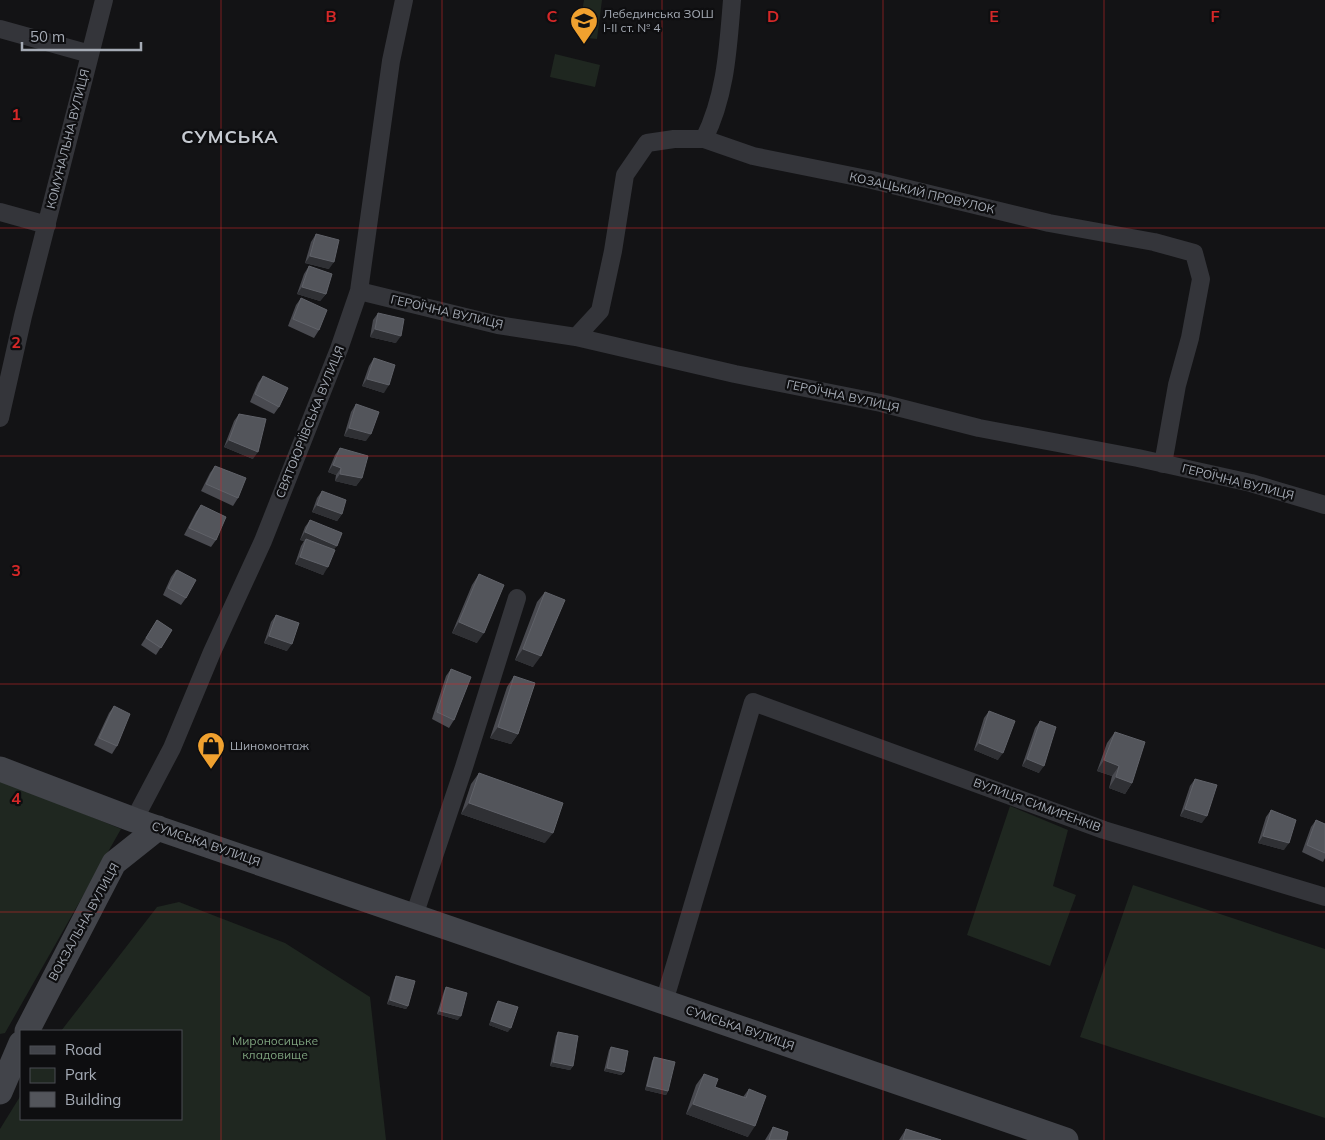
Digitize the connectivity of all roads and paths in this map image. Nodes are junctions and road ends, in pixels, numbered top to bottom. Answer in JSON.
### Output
{"nodes":[{"id":1,"x":104,"y":0,"type":"edge"},
{"id":2,"x":404,"y":0,"type":"edge"},
{"id":3,"x":732,"y":0,"type":"edge"},
{"id":4,"x":0,"y":29,"type":"edge"},
{"id":5,"x":90,"y":54,"type":"junction"},
{"id":6,"x":704,"y":139,"type":"junction"},
{"id":7,"x":0,"y":212,"type":"edge"},
{"id":8,"x":47,"y":225,"type":"junction"},
{"id":9,"x":359,"y":291,"type":"junction"},
{"id":10,"x":576,"y":337,"type":"junction"},
{"id":11,"x":0,"y":418,"type":"edge"},
{"id":12,"x":1163,"y":464,"type":"junction"},
{"id":13,"x":1324,"y":504,"type":"edge"},
{"id":14,"x":517,"y":598,"type":"dead end"},
{"id":15,"x":0,"y":769,"type":"edge"},
{"id":16,"x":134,"y":820,"type":"junction"},
{"id":17,"x":158,"y":828,"type":"junction"},
{"id":18,"x":1325,"y":897,"type":"edge"},
{"id":19,"x":414,"y":916,"type":"junction"},
{"id":20,"x":664,"y":1002,"type":"junction"},
{"id":21,"x":28,"y":1030,"type":"edge"},
{"id":22,"x":20,"y":1045,"type":"edge"},
{"id":23,"x":0,"y":1092,"type":"edge"},
{"id":24,"x":1066,"y":1140,"type":"edge"}],
"edges":[{"from":1,"to":5,"type":"street","name":"КОМУНАЛЬНА ВУЛИЦЯ"},
{"from":2,"to":9,"type":"street","name":"СВЯТОЮРІЇВСЬКА ВУЛИЦЯ"},
{"from":3,"to":6,"type":"street"},
{"from":4,"to":5,"type":"street","name":"КОМУНАЛЬНА ВУЛИЦЯ"},
{"from":5,"to":8,"type":"street","name":"КОМУНАЛЬНА ВУЛИЦЯ"},
{"from":6,"to":10,"type":"street","name":"КОЗАЦЬКИЙ ПРОВУЛОК"},
{"from":6,"to":12,"type":"street","name":"КОЗАЦЬКИЙ ПРОВУЛОК"},
{"from":7,"to":8,"type":"street","name":"КОМУНАЛЬНА ВУЛИЦЯ"},
{"from":8,"to":11,"type":"street","name":"КОМУНАЛЬНА ВУЛИЦЯ"},
{"from":9,"to":10,"type":"street","name":"ГЕРОЇЧНА ВУЛИЦЯ"},
{"from":9,"to":16,"type":"street","name":"СВЯТОЮРІЇВСЬКА ВУЛИЦЯ"},
{"from":10,"to":12,"type":"street","name":"ГЕРОЇЧНА ВУЛИЦЯ"},
{"from":12,"to":13,"type":"street","name":"ГЕРОЇЧНА ВУЛИЦЯ"},
{"from":14,"to":19,"type":"street"},
{"from":15,"to":16,"type":"main road","name":"СУМСЬКА ВУЛИЦЯ"},
{"from":16,"to":17,"type":"main road","name":"СУМСЬКА ВУЛИЦЯ"},
{"from":17,"to":19,"type":"main road","name":"СУМСЬКА ВУЛИЦЯ"},
{"from":17,"to":21,"type":"main road","name":"ВОКЗАЛЬНА ВУЛИЦЯ"},
{"from":18,"to":20,"type":"street","name":"ВУЛИЦЯ СИМИРЕНКІВ"},
{"from":19,"to":20,"type":"main road","name":"СУМСЬКА ВУЛИЦЯ"},
{"from":20,"to":24,"type":"main road","name":"СУМСЬКА ВУЛИЦЯ"},
{"from":22,"to":23,"type":"main road"}]}
